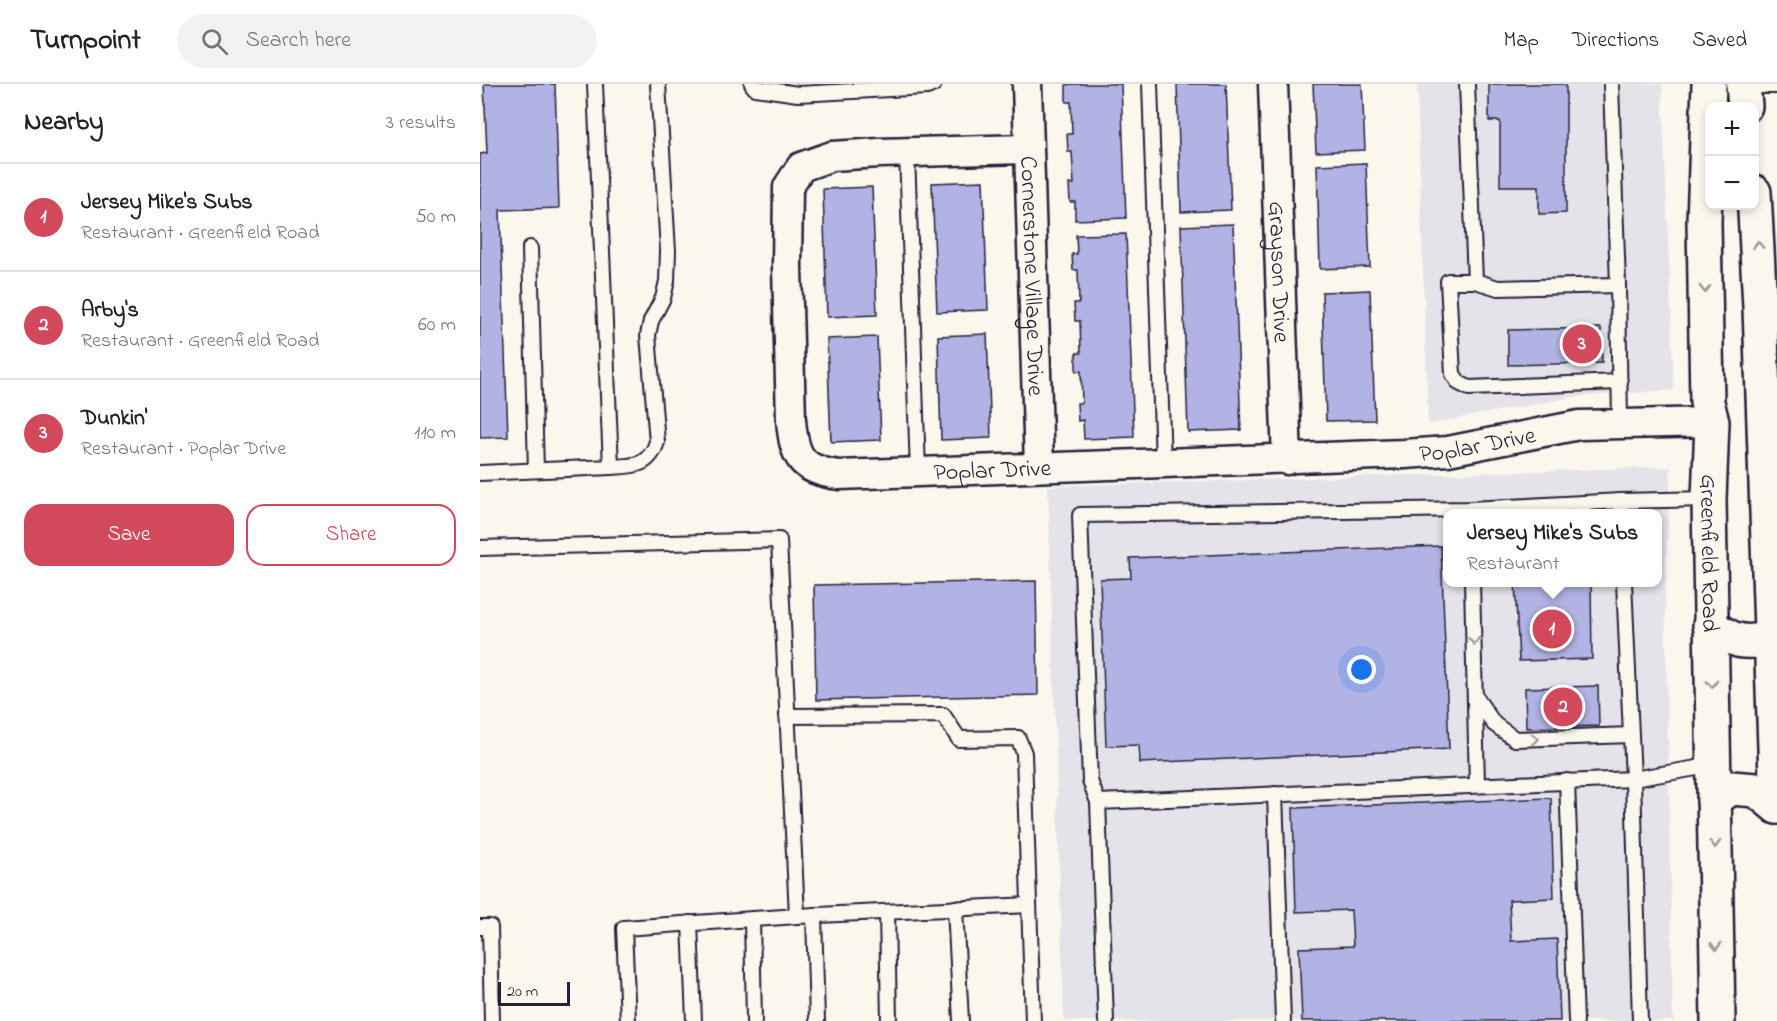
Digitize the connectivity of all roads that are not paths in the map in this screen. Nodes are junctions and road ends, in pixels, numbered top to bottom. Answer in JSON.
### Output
{"nodes":[{"id":1,"x":595,"y":84,"type":"edge"},
{"id":2,"x":658,"y":84,"type":"edge"},
{"id":3,"x":752,"y":84,"type":"edge"},
{"id":4,"x":934,"y":84,"type":"edge"},
{"id":5,"x":1027,"y":84,"type":"edge"},
{"id":6,"x":1150,"y":84,"type":"edge"},
{"id":7,"x":1273,"y":84,"type":"edge"},
{"id":8,"x":1467,"y":84,"type":"edge"},
{"id":9,"x":1611,"y":84,"type":"edge"},
{"id":10,"x":1709,"y":84,"type":"edge"},
{"id":11,"x":1777,"y":86,"type":"edge"},
{"id":12,"x":1743,"y":92,"type":"edge"},
{"id":13,"x":1028,"y":150,"type":"junction"},
{"id":14,"x":907,"y":152,"type":"junction"},
{"id":15,"x":1763,"y":205,"type":"edge"},
{"id":16,"x":530,"y":248,"type":"dead end"},
{"id":17,"x":1475,"y":281,"type":"junction"},
{"id":18,"x":1618,"y":285,"type":"junction"},
{"id":19,"x":1769,"y":307,"type":"edge"},
{"id":20,"x":1620,"y":382,"type":"junction"},
{"id":21,"x":1712,"y":422,"type":"junction"},
{"id":22,"x":1620,"y":423,"type":"junction"},
{"id":23,"x":1287,"y":460,"type":"junction"},
{"id":24,"x":1163,"y":463,"type":"junction"},
{"id":25,"x":611,"y":467,"type":"junction"},
{"id":26,"x":1039,"y":467,"type":"junction"},
{"id":27,"x":536,"y":470,"type":"junction"},
{"id":28,"x":918,"y":472,"type":"junction"},
{"id":29,"x":480,"y":473,"type":"edge"},
{"id":30,"x":1708,"y":499,"type":"junction"},
{"id":31,"x":1621,"y":507,"type":"edge"},
{"id":32,"x":1546,"y":509,"type":"edge"},
{"id":33,"x":1443,"y":511,"type":"edge"},
{"id":34,"x":480,"y":549,"type":"edge"},
{"id":35,"x":1773,"y":575,"type":"edge"},
{"id":36,"x":1472,"y":587,"type":"edge"},
{"id":37,"x":1624,"y":587,"type":"edge"},
{"id":38,"x":1710,"y":626,"type":"junction"},
{"id":39,"x":1774,"y":646,"type":"edge"},
{"id":40,"x":1475,"y":696,"type":"junction"},
{"id":41,"x":787,"y":716,"type":"junction"},
{"id":42,"x":1631,"y":735,"type":"junction"},
{"id":43,"x":1714,"y":765,"type":"junction"},
{"id":44,"x":1633,"y":778,"type":"junction"},
{"id":45,"x":1567,"y":781,"type":"junction"},
{"id":46,"x":1477,"y":785,"type":"junction"},
{"id":47,"x":1275,"y":794,"type":"junction"},
{"id":48,"x":1714,"y":800,"type":"junction"},
{"id":49,"x":1098,"y":802,"type":"junction"},
{"id":50,"x":1777,"y":807,"type":"edge"},
{"id":51,"x":1029,"y":905,"type":"junction"},
{"id":52,"x":955,"y":909,"type":"junction"},
{"id":53,"x":887,"y":912,"type":"junction"},
{"id":54,"x":814,"y":915,"type":"junction"},
{"id":55,"x":797,"y":916,"type":"junction"},
{"id":56,"x":752,"y":919,"type":"junction"},
{"id":57,"x":690,"y":923,"type":"junction"},
{"id":58,"x":480,"y":927,"type":"edge"},
{"id":59,"x":492,"y":1021,"type":"edge"},
{"id":60,"x":628,"y":1021,"type":"edge"},
{"id":61,"x":694,"y":1021,"type":"edge"},
{"id":62,"x":754,"y":1021,"type":"edge"},
{"id":63,"x":817,"y":1021,"type":"edge"},
{"id":64,"x":889,"y":1021,"type":"edge"},
{"id":65,"x":961,"y":1021,"type":"edge"},
{"id":66,"x":1033,"y":1021,"type":"edge"},
{"id":67,"x":1106,"y":1021,"type":"edge"},
{"id":68,"x":1283,"y":1021,"type":"edge"},
{"id":69,"x":1576,"y":1021,"type":"edge"},
{"id":70,"x":1640,"y":1021,"type":"edge"},
{"id":71,"x":1718,"y":1021,"type":"edge"}],
"edges":[{"from":1,"to":25,"type":"lane"},
{"from":2,"to":25,"type":"lane"},
{"from":3,"to":4,"type":"lane"},
{"from":5,"to":13,"type":"street","name":"Cornerstone Village Drive"},
{"from":6,"to":24,"type":"lane"},
{"from":7,"to":23,"type":"street","name":"Grayson Drive"},
{"from":8,"to":17,"type":"lane"},
{"from":9,"to":18,"type":"lane"},
{"from":10,"to":21,"type":"main road","name":"Greenfield Road","one_way":true},
{"from":11,"to":12,"type":"lane"},
{"from":13,"to":14,"type":"street","name":"Poplar Drive"},
{"from":13,"to":26,"type":"street","name":"Cornerstone Village Drive"},
{"from":14,"to":28,"type":"lane"},
{"from":14,"to":28,"type":"street","name":"Poplar Drive"},
{"from":19,"to":15,"type":"main road","one_way":true},
{"from":16,"to":27,"type":"lane"},
{"from":17,"to":18,"type":"lane"},
{"from":17,"to":20,"type":"lane"},
{"from":18,"to":20,"type":"lane"},
{"from":19,"to":35,"type":"main road"},
{"from":20,"to":22,"type":"lane"},
{"from":21,"to":22,"type":"street","name":"Poplar Drive"},
{"from":21,"to":30,"type":"main road","name":"Greenfield Road"},
{"from":22,"to":23,"type":"street","name":"Poplar Drive"},
{"from":23,"to":24,"type":"street","name":"Poplar Drive"},
{"from":24,"to":26,"type":"street","name":"Poplar Drive"},
{"from":25,"to":27,"type":"lane"},
{"from":26,"to":28,"type":"street","name":"Poplar Drive"},
{"from":27,"to":29,"type":"lane"},
{"from":30,"to":31,"type":"lane"},
{"from":30,"to":38,"type":"main road","name":"Greenfield Road"},
{"from":31,"to":32,"type":"lane"},
{"from":33,"to":49,"type":"lane"},
{"from":34,"to":41,"type":"lane"},
{"from":35,"to":39,"type":"main road"},
{"from":36,"to":40,"type":"lane","one_way":true},
{"from":37,"to":42,"type":"lane"},
{"from":38,"to":39,"type":"main road"},
{"from":38,"to":43,"type":"main road","name":"Greenfield Road","one_way":true},
{"from":39,"to":50,"type":"main road"},
{"from":40,"to":42,"type":"lane","one_way":true},
{"from":40,"to":46,"type":"lane"},
{"from":41,"to":51,"type":"lane"},
{"from":41,"to":55,"type":"lane"},
{"from":42,"to":44,"type":"lane"},
{"from":43,"to":44,"type":"lane"},
{"from":43,"to":48,"type":"main road","name":"Greenfield Road"},
{"from":44,"to":45,"type":"lane"},
{"from":44,"to":70,"type":"lane"},
{"from":45,"to":46,"type":"lane"},
{"from":45,"to":69,"type":"lane"},
{"from":46,"to":47,"type":"lane"},
{"from":47,"to":49,"type":"lane"},
{"from":47,"to":68,"type":"lane"},
{"from":48,"to":50,"type":"main road"},
{"from":48,"to":71,"type":"main road","name":"Greenfield Road","one_way":true},
{"from":49,"to":67,"type":"lane"},
{"from":51,"to":52,"type":"lane"},
{"from":51,"to":66,"type":"lane"},
{"from":52,"to":53,"type":"lane"},
{"from":52,"to":65,"type":"lane"},
{"from":53,"to":54,"type":"lane"},
{"from":53,"to":64,"type":"lane"},
{"from":54,"to":55,"type":"lane"},
{"from":54,"to":63,"type":"lane"},
{"from":55,"to":56,"type":"lane"},
{"from":56,"to":57,"type":"lane"},
{"from":56,"to":62,"type":"lane"},
{"from":57,"to":60,"type":"lane"},
{"from":57,"to":61,"type":"lane"},
{"from":58,"to":59,"type":"lane"}]}
